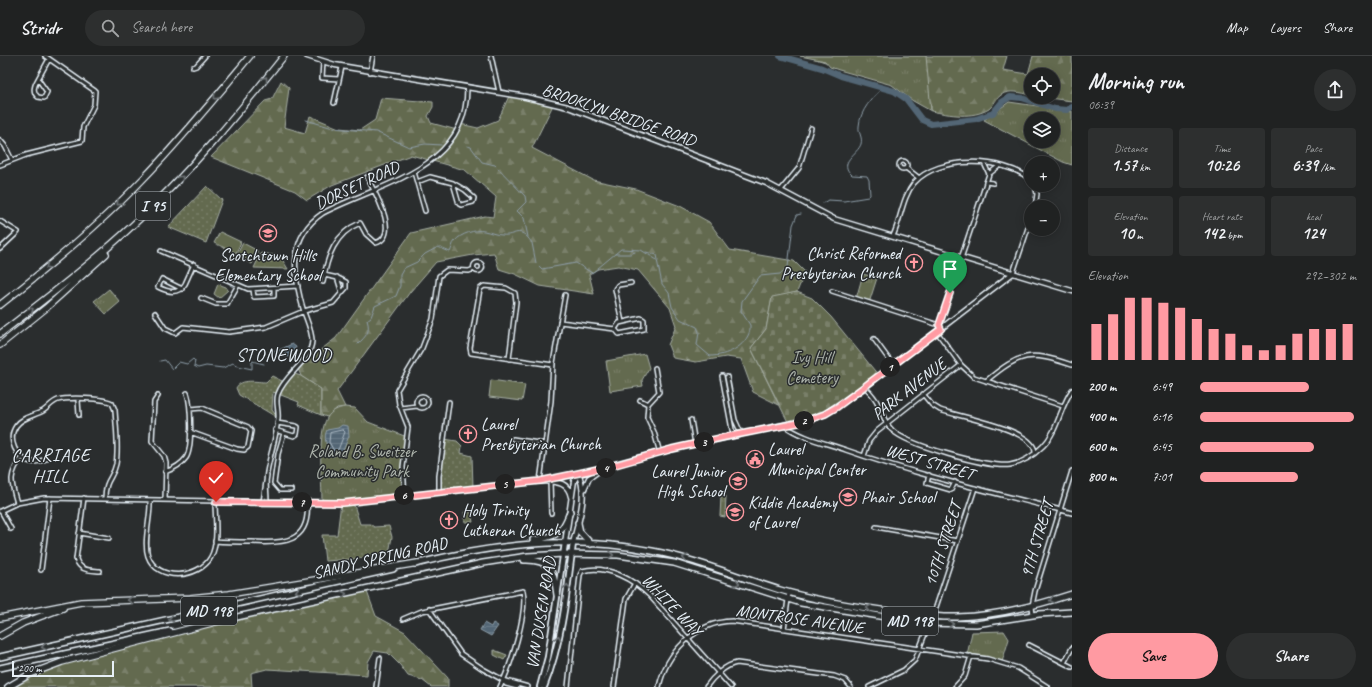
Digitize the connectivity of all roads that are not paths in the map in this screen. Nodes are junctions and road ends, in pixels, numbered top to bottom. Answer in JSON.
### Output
{"nodes":[{"id":1,"x":45,"y":56,"type":"edge"},
{"id":2,"x":205,"y":56,"type":"edge"},
{"id":3,"x":250,"y":56,"type":"edge"},
{"id":4,"x":284,"y":56,"type":"edge"},
{"id":5,"x":307,"y":56,"type":"edge"},
{"id":6,"x":373,"y":56,"type":"edge"},
{"id":7,"x":491,"y":56,"type":"edge"},
{"id":8,"x":49,"y":59,"type":"junction"},
{"id":9,"x":323,"y":62,"type":"junction"},
{"id":10,"x":342,"y":66,"type":"junction"},
{"id":11,"x":193,"y":67,"type":"dead end"},
{"id":12,"x":370,"y":72,"type":"junction"},
{"id":13,"x":38,"y":79,"type":"junction"},
{"id":14,"x":339,"y":79,"type":"junction"},
{"id":15,"x":467,"y":87,"type":"junction"},
{"id":16,"x":499,"y":92,"type":"junction"},
{"id":17,"x":334,"y":103,"type":"dead end"},
{"id":18,"x":811,"y":128,"type":"dead end"},
{"id":19,"x":0,"y":140,"type":"edge"},
{"id":20,"x":12,"y":160,"type":"junction"},
{"id":21,"x":984,"y":163,"type":"junction"},
{"id":22,"x":0,"y":165,"type":"edge"},
{"id":23,"x":999,"y":166,"type":"junction"},
{"id":24,"x":906,"y":168,"type":"dead end"},
{"id":25,"x":414,"y":172,"type":"junction"},
{"id":26,"x":989,"y":174,"type":"junction"},
{"id":27,"x":1024,"y":176,"type":"edge"},
{"id":28,"x":367,"y":177,"type":"dead end"},
{"id":29,"x":919,"y":178,"type":"junction"},
{"id":30,"x":417,"y":182,"type":"junction"},
{"id":31,"x":986,"y":182,"type":"junction"},
{"id":32,"x":453,"y":183,"type":"junction"},
{"id":33,"x":993,"y":183,"type":"dead end"},
{"id":34,"x":373,"y":190,"type":"junction"},
{"id":35,"x":781,"y":190,"type":"junction"},
{"id":36,"x":425,"y":211,"type":"dead end"},
{"id":37,"x":0,"y":221,"type":"edge"},
{"id":38,"x":133,"y":225,"type":"junction"},
{"id":39,"x":893,"y":236,"type":"junction"},
{"id":40,"x":1025,"y":236,"type":"edge"},
{"id":41,"x":0,"y":249,"type":"edge"},
{"id":42,"x":161,"y":251,"type":"dead end"},
{"id":43,"x":961,"y":258,"type":"junction"},
{"id":44,"x":194,"y":264,"type":"junction"},
{"id":45,"x":474,"y":269,"type":"dead end"},
{"id":46,"x":1013,"y":273,"type":"junction"},
{"id":47,"x":324,"y":275,"type":"junction"},
{"id":48,"x":337,"y":277,"type":"junction"},
{"id":49,"x":323,"y":282,"type":"dead end"},
{"id":50,"x":631,"y":283,"type":"dead end"},
{"id":51,"x":238,"y":285,"type":"junction"},
{"id":52,"x":298,"y":286,"type":"junction"},
{"id":53,"x":274,"y":288,"type":"junction"},
{"id":54,"x":182,"y":289,"type":"junction"},
{"id":55,"x":253,"y":289,"type":"junction"},
{"id":56,"x":832,"y":291,"type":"dead end"},
{"id":57,"x":1072,"y":291,"type":"edge"},
{"id":58,"x":342,"y":294,"type":"junction"},
{"id":59,"x":565,"y":295,"type":"dead end"},
{"id":60,"x":201,"y":298,"type":"dead end"},
{"id":61,"x":0,"y":305,"type":"edge"},
{"id":62,"x":304,"y":312,"type":"junction"},
{"id":63,"x":155,"y":313,"type":"dead end"},
{"id":64,"x":560,"y":322,"type":"junction"},
{"id":65,"x":622,"y":322,"type":"junction"},
{"id":66,"x":939,"y":328,"type":"junction"},
{"id":67,"x":615,"y":329,"type":"junction"},
{"id":68,"x":0,"y":334,"type":"edge"},
{"id":69,"x":874,"y":339,"type":"dead end"},
{"id":70,"x":0,"y":345,"type":"edge"},
{"id":71,"x":509,"y":359,"type":"junction"},
{"id":72,"x":553,"y":365,"type":"junction"},
{"id":73,"x":893,"y":365,"type":"junction"},
{"id":74,"x":961,"y":365,"type":"junction"},
{"id":75,"x":1072,"y":365,"type":"edge"},
{"id":76,"x":655,"y":368,"type":"dead end"},
{"id":77,"x":722,"y":376,"type":"dead end"},
{"id":78,"x":727,"y":377,"type":"dead end"},
{"id":79,"x":986,"y":381,"type":"junction"},
{"id":80,"x":865,"y":387,"type":"junction"},
{"id":81,"x":1072,"y":390,"type":"edge"},
{"id":82,"x":187,"y":393,"type":"dead end"},
{"id":83,"x":923,"y":394,"type":"junction"},
{"id":84,"x":158,"y":396,"type":"dead end"},
{"id":85,"x":78,"y":400,"type":"junction"},
{"id":86,"x":640,"y":400,"type":"dead end"},
{"id":87,"x":449,"y":402,"type":"dead end"},
{"id":88,"x":648,"y":404,"type":"junction"},
{"id":89,"x":417,"y":406,"type":"junction"},
{"id":90,"x":1063,"y":406,"type":"junction"},
{"id":91,"x":401,"y":408,"type":"junction"},
{"id":92,"x":190,"y":409,"type":"junction"},
{"id":93,"x":79,"y":415,"type":"dead end"},
{"id":94,"x":690,"y":420,"type":"dead end"},
{"id":95,"x":277,"y":423,"type":"junction"},
{"id":96,"x":886,"y":423,"type":"junction"},
{"id":97,"x":784,"y":425,"type":"junction"},
{"id":98,"x":275,"y":430,"type":"junction"},
{"id":99,"x":190,"y":432,"type":"junction"},
{"id":100,"x":284,"y":433,"type":"junction"},
{"id":101,"x":741,"y":433,"type":"junction"},
{"id":102,"x":733,"y":435,"type":"junction"},
{"id":103,"x":513,"y":439,"type":"dead end"},
{"id":104,"x":544,"y":444,"type":"junction"},
{"id":105,"x":695,"y":444,"type":"junction"},
{"id":106,"x":1035,"y":452,"type":"junction"},
{"id":107,"x":660,"y":453,"type":"junction"},
{"id":108,"x":864,"y":456,"type":"junction"},
{"id":109,"x":22,"y":457,"type":"junction"},
{"id":110,"x":46,"y":459,"type":"dead end"},
{"id":111,"x":602,"y":469,"type":"junction"},
{"id":112,"x":1072,"y":471,"type":"edge"},
{"id":113,"x":165,"y":472,"type":"junction"},
{"id":114,"x":578,"y":474,"type":"junction"},
{"id":115,"x":266,"y":475,"type":"junction"},
{"id":116,"x":275,"y":475,"type":"junction"},
{"id":117,"x":929,"y":475,"type":"junction"},
{"id":118,"x":550,"y":480,"type":"junction"},
{"id":119,"x":540,"y":481,"type":"junction"},
{"id":120,"x":955,"y":482,"type":"junction"},
{"id":121,"x":974,"y":488,"type":"junction"},
{"id":122,"x":291,"y":490,"type":"dead end"},
{"id":123,"x":439,"y":491,"type":"junction"},
{"id":124,"x":405,"y":495,"type":"junction"},
{"id":125,"x":583,"y":495,"type":"junction"},
{"id":126,"x":50,"y":498,"type":"junction"},
{"id":127,"x":84,"y":498,"type":"junction"},
{"id":128,"x":105,"y":499,"type":"junction"},
{"id":129,"x":150,"y":500,"type":"junction"},
{"id":130,"x":165,"y":500,"type":"junction"},
{"id":131,"x":216,"y":502,"type":"junction"},
{"id":132,"x":262,"y":502,"type":"junction"},
{"id":133,"x":267,"y":502,"type":"junction"},
{"id":134,"x":307,"y":502,"type":"junction"},
{"id":135,"x":571,"y":502,"type":"junction"},
{"id":136,"x":17,"y":503,"type":"junction"},
{"id":137,"x":1059,"y":510,"type":"junction"},
{"id":138,"x":0,"y":511,"type":"edge"},
{"id":139,"x":570,"y":512,"type":"junction"},
{"id":140,"x":550,"y":513,"type":"dead end"},
{"id":141,"x":1072,"y":513,"type":"edge"},
{"id":142,"x":578,"y":523,"type":"junction"},
{"id":143,"x":876,"y":527,"type":"dead end"},
{"id":144,"x":11,"y":529,"type":"dead end"},
{"id":145,"x":79,"y":533,"type":"junction"},
{"id":146,"x":109,"y":538,"type":"dead end"},
{"id":147,"x":215,"y":541,"type":"junction"},
{"id":148,"x":958,"y":542,"type":"junction"},
{"id":149,"x":565,"y":543,"type":"junction"},
{"id":150,"x":573,"y":543,"type":"junction"},
{"id":151,"x":591,"y":544,"type":"junction"},
{"id":152,"x":496,"y":547,"type":"junction"},
{"id":153,"x":564,"y":554,"type":"junction"},
{"id":154,"x":572,"y":554,"type":"junction"},
{"id":155,"x":418,"y":563,"type":"junction"},
{"id":156,"x":483,"y":563,"type":"junction"},
{"id":157,"x":41,"y":570,"type":"dead end"},
{"id":158,"x":100,"y":571,"type":"dead end"},
{"id":159,"x":635,"y":583,"type":"junction"},
{"id":160,"x":789,"y":592,"type":"junction"},
{"id":161,"x":1072,"y":594,"type":"edge"},
{"id":162,"x":557,"y":595,"type":"junction"},
{"id":163,"x":109,"y":600,"type":"junction"},
{"id":164,"x":788,"y":600,"type":"junction"},
{"id":165,"x":1032,"y":606,"type":"junction"},
{"id":166,"x":936,"y":607,"type":"dead end"},
{"id":167,"x":429,"y":609,"type":"junction"},
{"id":168,"x":1072,"y":612,"type":"edge"},
{"id":169,"x":1033,"y":614,"type":"junction"},
{"id":170,"x":932,"y":616,"type":"junction"},
{"id":171,"x":0,"y":618,"type":"edge"},
{"id":172,"x":403,"y":618,"type":"dead end"},
{"id":173,"x":224,"y":620,"type":"junction"},
{"id":174,"x":930,"y":623,"type":"junction"},
{"id":175,"x":784,"y":629,"type":"junction"},
{"id":176,"x":0,"y":636,"type":"edge"},
{"id":177,"x":689,"y":639,"type":"junction"},
{"id":178,"x":1029,"y":645,"type":"dead end"},
{"id":179,"x":1072,"y":648,"type":"edge"},
{"id":180,"x":921,"y":649,"type":"junction"},
{"id":181,"x":971,"y":656,"type":"junction"},
{"id":182,"x":0,"y":657,"type":"edge"},
{"id":183,"x":380,"y":658,"type":"dead end"},
{"id":184,"x":1064,"y":663,"type":"junction"},
{"id":185,"x":0,"y":668,"type":"edge"},
{"id":186,"x":1072,"y":668,"type":"edge"},
{"id":187,"x":719,"y":674,"type":"junction"},
{"id":188,"x":503,"y":680,"type":"junction"},
{"id":189,"x":1045,"y":686,"type":"edge"},
{"id":190,"x":8,"y":687,"type":"edge"},
{"id":191,"x":376,"y":687,"type":"edge"},
{"id":192,"x":500,"y":687,"type":"edge"},
{"id":193,"x":517,"y":687,"type":"edge"},
{"id":194,"x":528,"y":687,"type":"edge"},
{"id":195,"x":540,"y":687,"type":"edge"},
{"id":196,"x":544,"y":687,"type":"edge"},
{"id":197,"x":568,"y":687,"type":"edge"},
{"id":198,"x":614,"y":687,"type":"edge"},
{"id":199,"x":659,"y":687,"type":"edge"},
{"id":200,"x":706,"y":687,"type":"edge"},
{"id":201,"x":731,"y":687,"type":"edge"},
{"id":202,"x":851,"y":687,"type":"edge"},
{"id":203,"x":869,"y":687,"type":"edge"},
{"id":204,"x":955,"y":687,"type":"edge"}],
"edges":[{"from":1,"to":8,"type":"street"},
{"from":2,"to":11,"type":"street"},
{"from":3,"to":61,"type":"highway","number":"I 95","one_way":true},
{"from":38,"to":4,"type":"highway","number":"I 95","one_way":true},
{"from":5,"to":9,"type":"street","name":"BROOKLYN BRIDGE ROAD"},
{"from":6,"to":12,"type":"street"},
{"from":7,"to":16,"type":"street"},
{"from":8,"to":13,"type":"street"},
{"from":8,"to":20,"type":"street"},
{"from":9,"to":10,"type":"street","name":"BROOKLYN BRIDGE ROAD"},
{"from":9,"to":14,"type":"street"},
{"from":10,"to":12,"type":"street","name":"BROOKLYN BRIDGE ROAD"},
{"from":10,"to":14,"type":"street"},
{"from":12,"to":15,"type":"street","name":"BROOKLYN BRIDGE ROAD"},
{"from":13,"to":13,"type":"street"},
{"from":14,"to":17,"type":"street"},
{"from":15,"to":16,"type":"street","name":"BROOKLYN BRIDGE ROAD"},
{"from":15,"to":25,"type":"street","name":"DORSET ROAD"},
{"from":16,"to":35,"type":"street","name":"BROOKLYN BRIDGE ROAD"},
{"from":18,"to":35,"type":"street"},
{"from":19,"to":20,"type":"street"},
{"from":20,"to":22,"type":"street"},
{"from":21,"to":23,"type":"street"},
{"from":21,"to":26,"type":"street"},
{"from":21,"to":29,"type":"street"},
{"from":23,"to":26,"type":"street"},
{"from":23,"to":27,"type":"street"},
{"from":24,"to":29,"type":"street"},
{"from":25,"to":30,"type":"street","name":"DORSET ROAD"},
{"from":25,"to":34,"type":"street","name":"DORSET ROAD"},
{"from":26,"to":31,"type":"street"},
{"from":28,"to":34,"type":"street"},
{"from":29,"to":39,"type":"street"},
{"from":30,"to":32,"type":"street"},
{"from":30,"to":36,"type":"street","name":"DORSET ROAD"},
{"from":31,"to":33,"type":"street"},
{"from":31,"to":43,"type":"street"},
{"from":32,"to":32,"type":"street"},
{"from":34,"to":47,"type":"street"},
{"from":34,"to":52,"type":"street","name":"DORSET ROAD"},
{"from":35,"to":39,"type":"street","name":"BROOKLYN BRIDGE ROAD"},
{"from":37,"to":41,"type":"street"},
{"from":68,"to":38,"type":"highway","number":"I 95","one_way":true},
{"from":38,"to":70,"type":"highway"},
{"from":39,"to":43,"type":"street","name":"BROOKLYN BRIDGE ROAD"},
{"from":40,"to":46,"type":"street"},
{"from":42,"to":44,"type":"street"},
{"from":43,"to":46,"type":"street","name":"BROOKLYN BRIDGE ROAD"},
{"from":43,"to":66,"type":"street"},
{"from":44,"to":51,"type":"street"},
{"from":44,"to":54,"type":"street"},
{"from":45,"to":91,"type":"street"},
{"from":46,"to":57,"type":"street","name":"BROOKLYN BRIDGE ROAD"},
{"from":46,"to":66,"type":"street"},
{"from":47,"to":48,"type":"street"},
{"from":47,"to":49,"type":"street"},
{"from":48,"to":58,"type":"street"},
{"from":48,"to":58,"type":"street"},
{"from":50,"to":65,"type":"street"},
{"from":51,"to":55,"type":"street"},
{"from":51,"to":60,"type":"street"},
{"from":52,"to":53,"type":"street"},
{"from":52,"to":62,"type":"street","name":"DORSET ROAD"},
{"from":53,"to":55,"type":"street"},
{"from":53,"to":55,"type":"street"},
{"from":54,"to":54,"type":"street"},
{"from":56,"to":66,"type":"street"},
{"from":58,"to":62,"type":"street"},
{"from":59,"to":64,"type":"street"},
{"from":62,"to":63,"type":"street"},
{"from":62,"to":95,"type":"street","name":"DORSET ROAD"},
{"from":64,"to":67,"type":"street"},
{"from":64,"to":72,"type":"street"},
{"from":65,"to":67,"type":"street"},
{"from":65,"to":67,"type":"street"},
{"from":66,"to":73,"type":"street"},
{"from":66,"to":74,"type":"street"},
{"from":69,"to":73,"type":"street"},
{"from":71,"to":71,"type":"street"},
{"from":71,"to":72,"type":"street"},
{"from":72,"to":104,"type":"street"},
{"from":73,"to":80,"type":"street"},
{"from":74,"to":79,"type":"street"},
{"from":74,"to":83,"type":"street","name":"PARK AVENUE"},
{"from":75,"to":79,"type":"street"},
{"from":76,"to":88,"type":"street"},
{"from":77,"to":102,"type":"street"},
{"from":78,"to":101,"type":"street"},
{"from":79,"to":90,"type":"street"},
{"from":80,"to":96,"type":"street"},
{"from":80,"to":97,"type":"street"},
{"from":81,"to":90,"type":"street"},
{"from":82,"to":92,"type":"street"},
{"from":83,"to":96,"type":"street","name":"PARK AVENUE"},
{"from":83,"to":106,"type":"street"},
{"from":84,"to":113,"type":"street"},
{"from":85,"to":93,"type":"street"},
{"from":85,"to":109,"type":"street"},
{"from":85,"to":128,"type":"street"},
{"from":86,"to":88,"type":"street"},
{"from":87,"to":123,"type":"street"},
{"from":88,"to":107,"type":"street"},
{"from":89,"to":89,"type":"street"},
{"from":89,"to":91,"type":"street"},
{"from":90,"to":106,"type":"street"},
{"from":91,"to":124,"type":"street"},
{"from":92,"to":99,"type":"street"},
{"from":92,"to":99,"type":"street"},
{"from":94,"to":105,"type":"street"},
{"from":95,"to":98,"type":"street","name":"DORSET ROAD"},
{"from":95,"to":100,"type":"street"},
{"from":96,"to":106,"type":"street"},
{"from":96,"to":108,"type":"street","name":"PARK AVENUE"},
{"from":97,"to":101,"type":"street"},
{"from":97,"to":108,"type":"street","name":"WEST STREET"},
{"from":98,"to":100,"type":"street"},
{"from":98,"to":115,"type":"street","name":"DORSET ROAD"},
{"from":99,"to":113,"type":"street"},
{"from":100,"to":116,"type":"street"},
{"from":101,"to":102,"type":"street"},
{"from":102,"to":105,"type":"street"},
{"from":103,"to":104,"type":"street"},
{"from":104,"to":119,"type":"street"},
{"from":105,"to":107,"type":"street"},
{"from":107,"to":111,"type":"street"},
{"from":108,"to":117,"type":"street","name":"WEST STREET"},
{"from":109,"to":110,"type":"street"},
{"from":109,"to":136,"type":"street"},
{"from":111,"to":114,"type":"street"},
{"from":111,"to":125,"type":"street"},
{"from":112,"to":137,"type":"street","name":"9TH STREET"},
{"from":113,"to":130,"type":"street"},
{"from":114,"to":118,"type":"street"},
{"from":114,"to":125,"type":"street","name":"VAN DUSEN ROAD"},
{"from":114,"to":135,"type":"street","name":"VAN DUSEN ROAD"},
{"from":115,"to":116,"type":"street"},
{"from":115,"to":132,"type":"street"},
{"from":115,"to":133,"type":"street","name":"DORSET ROAD"},
{"from":116,"to":122,"type":"street"},
{"from":117,"to":120,"type":"street","name":"WEST STREET"},
{"from":117,"to":120,"type":"street"},
{"from":118,"to":119,"type":"street"},
{"from":118,"to":135,"type":"street"},
{"from":118,"to":140,"type":"street"},
{"from":119,"to":123,"type":"street"},
{"from":120,"to":121,"type":"street","name":"WEST STREET"},
{"from":121,"to":137,"type":"street","name":"WEST STREET"},
{"from":121,"to":148,"type":"street","name":"10TH STREET"},
{"from":123,"to":124,"type":"street"},
{"from":124,"to":134,"type":"street"},
{"from":125,"to":142,"type":"street","name":"VAN DUSEN ROAD"},
{"from":126,"to":127,"type":"street"},
{"from":126,"to":136,"type":"street"},
{"from":126,"to":157,"type":"street"},
{"from":127,"to":128,"type":"street"},
{"from":127,"to":145,"type":"street"},
{"from":128,"to":129,"type":"street"},
{"from":129,"to":130,"type":"street"},
{"from":129,"to":147,"type":"street"},
{"from":130,"to":131,"type":"street"},
{"from":131,"to":132,"type":"street"},
{"from":131,"to":147,"type":"street"},
{"from":132,"to":133,"type":"street"},
{"from":133,"to":134,"type":"street"},
{"from":134,"to":147,"type":"street"},
{"from":135,"to":139,"type":"street","name":"VAN DUSEN ROAD"},
{"from":136,"to":138,"type":"street"},
{"from":137,"to":141,"type":"street","name":"WEST STREET"},
{"from":137,"to":165,"type":"street","name":"9TH STREET"},
{"from":138,"to":144,"type":"street"},
{"from":139,"to":149,"type":"street","name":"VAN DUSEN ROAD"},
{"from":139,"to":152,"type":"main road"},
{"from":142,"to":150,"type":"street","name":"VAN DUSEN ROAD"},
{"from":142,"to":151,"type":"main road"},
{"from":143,"to":148,"type":"street"},
{"from":145,"to":146,"type":"street"},
{"from":145,"to":158,"type":"street"},
{"from":148,"to":166,"type":"street","name":"10TH STREET"},
{"from":149,"to":150,"type":"main road","name":"SANDY SPRING ROAD","number":"MD 198"},
{"from":149,"to":152,"type":"main road","name":"SANDY SPRING ROAD","number":"MD 198"},
{"from":149,"to":153,"type":"main road","name":"VAN DUSEN ROAD"},
{"from":150,"to":151,"type":"main road","name":"SANDY SPRING ROAD","number":"MD 198"},
{"from":150,"to":154,"type":"main road","name":"VAN DUSEN ROAD"},
{"from":160,"to":151,"type":"main road","name":"SANDY SPRING ROAD","number":"MD 198","one_way":true},
{"from":152,"to":155,"type":"main road","name":"SANDY SPRING ROAD","number":"MD 198"},
{"from":153,"to":154,"type":"main road","name":"SANDY SPRING ROAD","number":"MD 198"},
{"from":153,"to":156,"type":"main road","name":"SANDY SPRING ROAD","number":"MD 198"},
{"from":153,"to":162,"type":"main road","name":"VAN DUSEN ROAD"},
{"from":154,"to":164,"type":"main road","name":"SANDY SPRING ROAD","number":"MD 198","one_way":true},
{"from":196,"to":154,"type":"main road","name":"VAN DUSEN ROAD","one_way":true},
{"from":155,"to":163,"type":"highway","one_way":true},
{"from":155,"to":182,"type":"main road","name":"SANDY SPRING ROAD","number":"MD 198","one_way":true},
{"from":156,"to":162,"type":"main road"},
{"from":173,"to":156,"type":"main road","name":"SANDY SPRING ROAD","number":"MD 198","one_way":true},
{"from":159,"to":177,"type":"street","name":"WHITE WAY"},
{"from":159,"to":197,"type":"street","name":"WHITE WAY"},
{"from":159,"to":198,"type":"street"},
{"from":160,"to":164,"type":"street"},
{"from":170,"to":160,"type":"main road","number":"MD 198","one_way":true},
{"from":161,"to":165,"type":"main road","number":"MD 198","one_way":true},
{"from":162,"to":195,"type":"main road","name":"VAN DUSEN ROAD"},
{"from":163,"to":171,"type":"highway"},
{"from":163,"to":176,"type":"highway"},
{"from":164,"to":174,"type":"main road","number":"MD 198"},
{"from":164,"to":175,"type":"street"},
{"from":165,"to":169,"type":"street","name":"9TH STREET"},
{"from":165,"to":170,"type":"main road","number":"MD 198"},
{"from":167,"to":172,"type":"street"},
{"from":167,"to":188,"type":"street"},
{"from":167,"to":188,"type":"street"},
{"from":168,"to":169,"type":"main road","number":"MD 198"},
{"from":174,"to":169,"type":"main road","number":"MD 198","one_way":true},
{"from":170,"to":174,"type":"street"},
{"from":173,"to":185,"type":"main road","name":"SANDY SPRING ROAD","number":"MD 198"},
{"from":173,"to":190,"type":"highway"},
{"from":174,"to":180,"type":"street"},
{"from":175,"to":177,"type":"street","name":"MONTROSE AVENUE"},
{"from":175,"to":180,"type":"street","name":"MONTROSE AVENUE"},
{"from":177,"to":187,"type":"street","name":"WHITE WAY"},
{"from":177,"to":199,"type":"street","name":"MONTROSE AVENUE"},
{"from":178,"to":184,"type":"street"},
{"from":179,"to":184,"type":"street"},
{"from":180,"to":181,"type":"street","name":"MONTROSE AVENUE"},
{"from":180,"to":203,"type":"street"},
{"from":181,"to":189,"type":"street","name":"MONTROSE AVENUE"},
{"from":181,"to":204,"type":"street"},
{"from":183,"to":191,"type":"street"},
{"from":184,"to":186,"type":"street"},
{"from":187,"to":200,"type":"street"},
{"from":187,"to":201,"type":"street","name":"WHITE WAY"},
{"from":187,"to":202,"type":"street"},
{"from":188,"to":192,"type":"street"},
{"from":188,"to":193,"type":"street"},
{"from":188,"to":194,"type":"street"}]}
